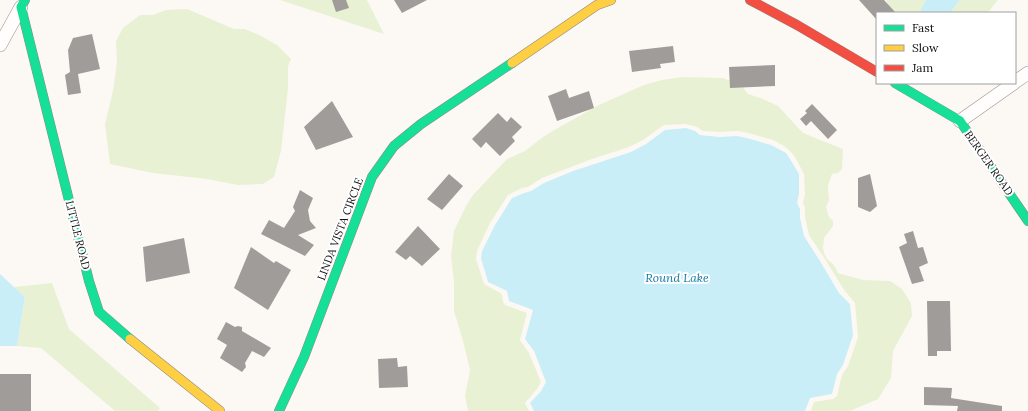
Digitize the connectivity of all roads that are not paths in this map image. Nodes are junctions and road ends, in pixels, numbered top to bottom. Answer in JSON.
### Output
{"nodes":[{"id":1,"x":612,"y":0,"type":"edge"},
{"id":2,"x":750,"y":0,"type":"edge"},
{"id":3,"x":23,"y":3,"type":"edge"},
{"id":4,"x":0,"y":45,"type":"edge"},
{"id":5,"x":876,"y":71,"type":"edge"},
{"id":6,"x":1028,"y":73,"type":"edge"},
{"id":7,"x":1016,"y":81,"type":"edge"},
{"id":8,"x":897,"y":84,"type":"edge"},
{"id":9,"x":1011,"y":84,"type":"edge"},
{"id":10,"x":960,"y":121,"type":"junction"},
{"id":11,"x":1028,"y":221,"type":"edge"},
{"id":12,"x":220,"y":411,"type":"edge"},
{"id":13,"x":279,"y":411,"type":"edge"}],
"edges":[{"from":1,"to":13,"type":"street","name":"LINDA VISTA CIRCLE"},
{"from":2,"to":5,"type":"street"},
{"from":3,"to":4,"type":"street","name":"LITTLE ROAD"},
{"from":3,"to":12,"type":"street","name":"LITTLE ROAD"},
{"from":6,"to":7,"type":"street","name":"BERGER ROAD"},
{"from":8,"to":10,"type":"street"},
{"from":9,"to":10,"type":"street","name":"BERGER ROAD"},
{"from":10,"to":11,"type":"street","name":"BERGER ROAD"}]}
